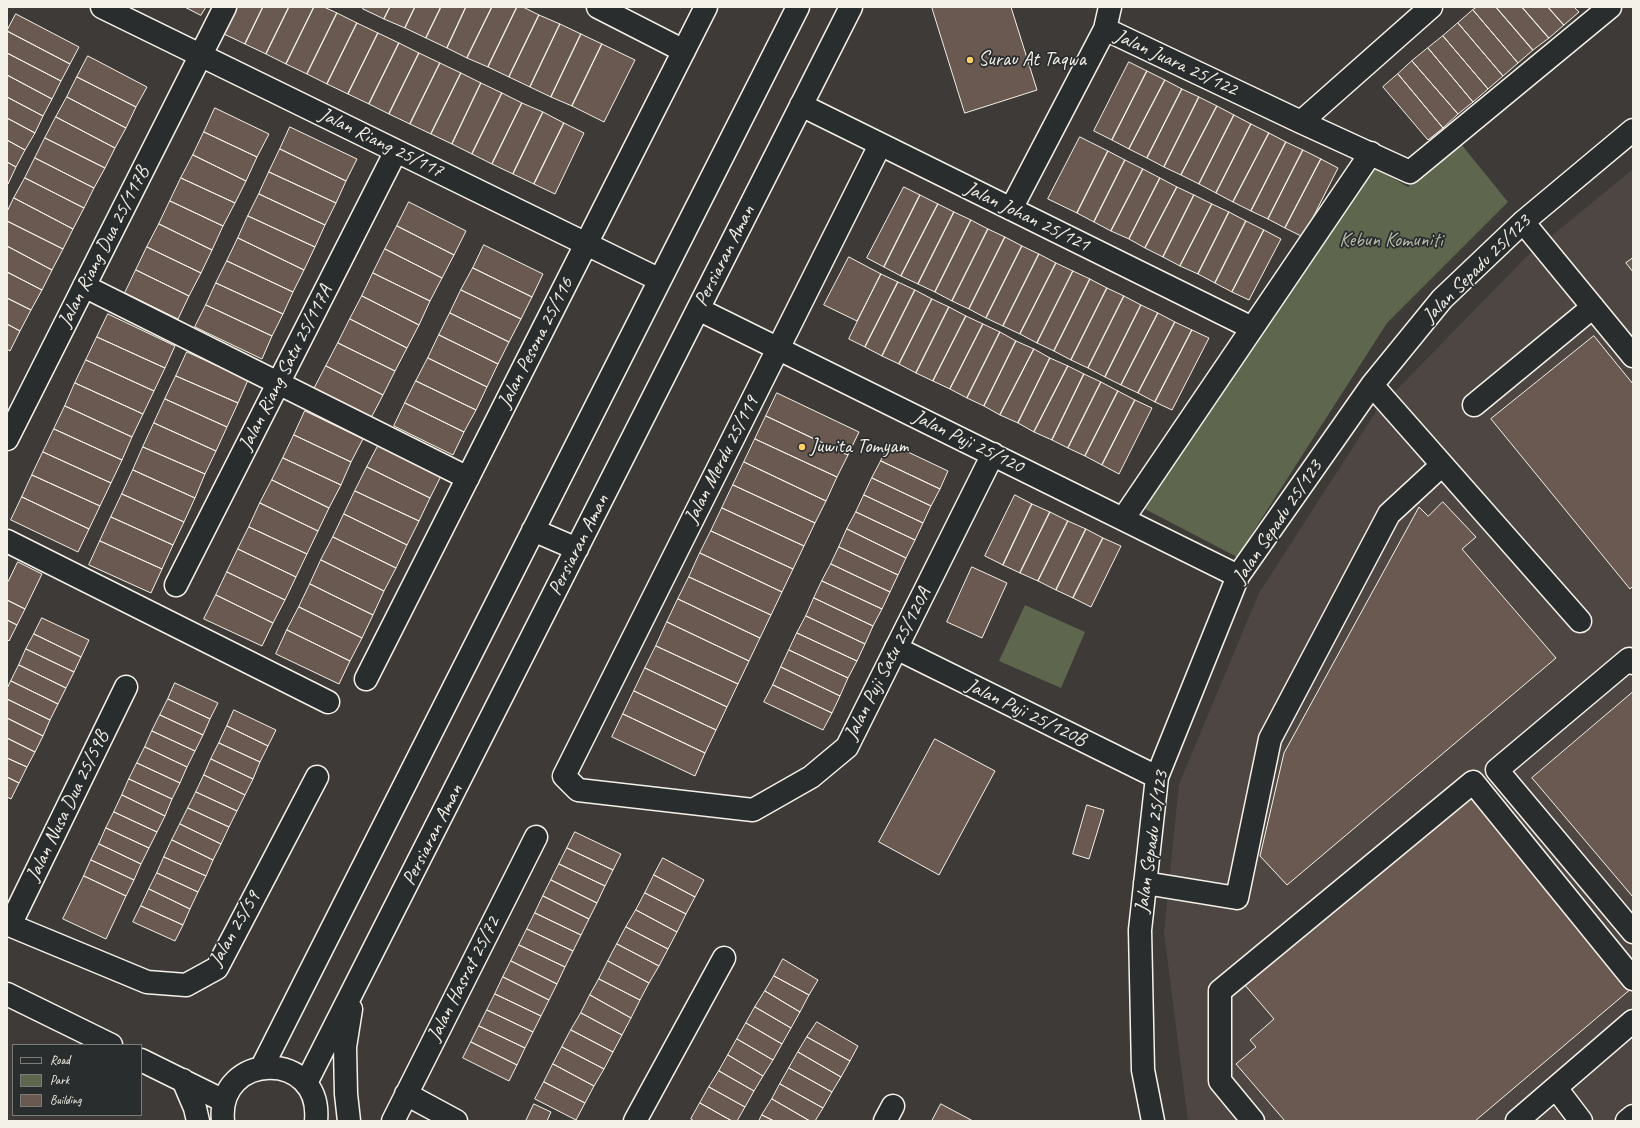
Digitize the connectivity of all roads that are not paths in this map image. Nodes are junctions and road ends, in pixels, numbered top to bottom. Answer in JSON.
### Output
{"nodes":[{"id":1,"x":102,"y":7,"type":"edge"},
{"id":2,"x":225,"y":7,"type":"edge"},
{"id":3,"x":598,"y":7,"type":"edge"},
{"id":4,"x":706,"y":7,"type":"edge"},
{"id":5,"x":798,"y":7,"type":"edge"},
{"id":6,"x":851,"y":7,"type":"edge"},
{"id":7,"x":1110,"y":7,"type":"edge"},
{"id":8,"x":1431,"y":7,"type":"edge"},
{"id":9,"x":1610,"y":7,"type":"edge"},
{"id":10,"x":1105,"y":29,"type":"junction"},
{"id":11,"x":684,"y":51,"type":"junction"},
{"id":12,"x":201,"y":55,"type":"junction"},
{"id":13,"x":801,"y":105,"type":"junction"},
{"id":14,"x":1301,"y":122,"type":"junction"},
{"id":15,"x":1633,"y":130,"type":"edge"},
{"id":16,"x":880,"y":145,"type":"junction"},
{"id":17,"x":396,"y":150,"type":"junction"},
{"id":18,"x":1371,"y":153,"type":"junction"},
{"id":19,"x":1011,"y":209,"type":"junction"},
{"id":20,"x":1523,"y":222,"type":"junction"},
{"id":21,"x":586,"y":244,"type":"junction"},
{"id":22,"x":660,"y":280,"type":"junction"},
{"id":23,"x":84,"y":286,"type":"junction"},
{"id":24,"x":1593,"y":307,"type":"junction"},
{"id":25,"x":698,"y":309,"type":"junction"},
{"id":26,"x":1252,"y":328,"type":"junction"},
{"id":27,"x":778,"y":348,"type":"junction"},
{"id":28,"x":1633,"y":356,"type":"edge"},
{"id":29,"x":278,"y":383,"type":"junction"},
{"id":30,"x":1372,"y":385,"type":"junction"},
{"id":31,"x":1474,"y":405,"type":"dead end"},
{"id":32,"x":7,"y":439,"type":"edge"},
{"id":33,"x":993,"y":454,"type":"junction"},
{"id":34,"x":1442,"y":465,"type":"junction"},
{"id":35,"x":468,"y":478,"type":"junction"},
{"id":36,"x":1123,"y":519,"type":"junction"},
{"id":37,"x":534,"y":530,"type":"junction"},
{"id":38,"x":7,"y":542,"type":"edge"},
{"id":39,"x":577,"y":550,"type":"junction"},
{"id":40,"x":1238,"y":576,"type":"junction"},
{"id":41,"x":176,"y":585,"type":"dead end"},
{"id":42,"x":1580,"y":621,"type":"dead end"},
{"id":43,"x":896,"y":648,"type":"junction"},
{"id":44,"x":1633,"y":664,"type":"edge"},
{"id":45,"x":366,"y":679,"type":"dead end"},
{"id":46,"x":126,"y":687,"type":"dead end"},
{"id":47,"x":328,"y":702,"type":"dead end"},
{"id":48,"x":564,"y":776,"type":"joint"},
{"id":49,"x":317,"y":777,"type":"dead end"},
{"id":50,"x":1157,"y":777,"type":"junction"},
{"id":51,"x":536,"y":837,"type":"dead end"},
{"id":52,"x":1145,"y":883,"type":"junction"},
{"id":53,"x":8,"y":924,"type":"edge"},
{"id":54,"x":1633,"y":932,"type":"edge"},
{"id":55,"x":724,"y":958,"type":"dead end"},
{"id":56,"x":1633,"y":979,"type":"edge"},
{"id":57,"x":353,"y":992,"type":"junction"},
{"id":58,"x":7,"y":994,"type":"edge"},
{"id":59,"x":1633,"y":1021,"type":"edge"},
{"id":60,"x":109,"y":1044,"type":"edge"},
{"id":61,"x":142,"y":1060,"type":"edge"},
{"id":62,"x":262,"y":1067,"type":"junction"},
{"id":63,"x":183,"y":1080,"type":"junction"},
{"id":64,"x":306,"y":1083,"type":"junction"},
{"id":65,"x":1556,"y":1088,"type":"junction"},
{"id":66,"x":406,"y":1094,"type":"junction"},
{"id":67,"x":224,"y":1111,"type":"edge"},
{"id":68,"x":1633,"y":1116,"type":"edge"},
{"id":69,"x":198,"y":1121,"type":"edge"},
{"id":70,"x":316,"y":1121,"type":"edge"},
{"id":71,"x":349,"y":1121,"type":"edge"},
{"id":72,"x":393,"y":1121,"type":"edge"},
{"id":73,"x":456,"y":1121,"type":"edge"},
{"id":74,"x":635,"y":1121,"type":"edge"},
{"id":75,"x":1153,"y":1121,"type":"edge"},
{"id":76,"x":1253,"y":1121,"type":"edge"},
{"id":77,"x":1517,"y":1121,"type":"edge"},
{"id":78,"x":1582,"y":1121,"type":"edge"},
{"id":79,"x":1627,"y":1121,"type":"edge"}],
"edges":[{"from":1,"to":12,"type":"street","name":"Jalan Riang 25/117"},
{"from":2,"to":12,"type":"street","name":"Jalan Riang Dua 25/117B"},
{"from":3,"to":11,"type":"street"},
{"from":4,"to":11,"type":"street","name":"Jalan Pesona 25/116"},
{"from":5,"to":22,"type":"street"},
{"from":6,"to":13,"type":"street","name":"Persiaran Aman"},
{"from":7,"to":10,"type":"street"},
{"from":8,"to":14,"type":"street"},
{"from":9,"to":18,"type":"street","name":"Jalan Juara 25/122"},
{"from":10,"to":14,"type":"street","name":"Jalan Juara 25/122"},
{"from":10,"to":19,"type":"street","name":"Jalan Juara 25/122"},
{"from":11,"to":21,"type":"street","name":"Jalan Pesona 25/116"},
{"from":12,"to":17,"type":"street","name":"Jalan Riang 25/117"},
{"from":12,"to":23,"type":"street","name":"Jalan Riang Dua 25/117B"},
{"from":13,"to":16,"type":"street","name":"Jalan Johan 25/121"},
{"from":13,"to":25,"type":"street","name":"Persiaran Aman"},
{"from":14,"to":18,"type":"street","name":"Jalan Juara 25/122"},
{"from":15,"to":20,"type":"street","name":"Jalan Sepadu 25/123"},
{"from":16,"to":19,"type":"street","name":"Jalan Johan 25/121"},
{"from":16,"to":27,"type":"street","name":"Jalan Merdu 25/119"},
{"from":17,"to":21,"type":"street","name":"Jalan Riang 25/117"},
{"from":17,"to":29,"type":"street","name":"Jalan Riang Satu 25/117A"},
{"from":18,"to":26,"type":"street"},
{"from":19,"to":26,"type":"street","name":"Jalan Johan 25/121"},
{"from":20,"to":24,"type":"street"},
{"from":20,"to":30,"type":"street","name":"Jalan Sepadu 25/123"},
{"from":21,"to":22,"type":"street","name":"Jalan Riang 25/117"},
{"from":21,"to":35,"type":"street","name":"Jalan Pesona 25/116"},
{"from":22,"to":37,"type":"street"},
{"from":23,"to":29,"type":"street"},
{"from":23,"to":32,"type":"street","name":"Jalan Riang Dua 25/117B"},
{"from":24,"to":28,"type":"street"},
{"from":24,"to":31,"type":"street"},
{"from":25,"to":27,"type":"street","name":"Jalan Puji 25/120"},
{"from":25,"to":39,"type":"street","name":"Persiaran Aman"},
{"from":26,"to":36,"type":"street"},
{"from":27,"to":33,"type":"street","name":"Jalan Puji 25/120"},
{"from":27,"to":48,"type":"street","name":"Jalan Merdu 25/119"},
{"from":29,"to":35,"type":"street"},
{"from":29,"to":41,"type":"street","name":"Jalan Riang Satu 25/117A"},
{"from":30,"to":34,"type":"street"},
{"from":30,"to":40,"type":"street","name":"Jalan Sepadu 25/123"},
{"from":33,"to":36,"type":"street","name":"Jalan Puji 25/120"},
{"from":33,"to":43,"type":"street","name":"Jalan Puji Satu 25/120A"},
{"from":34,"to":42,"type":"street"},
{"from":34,"to":52,"type":"street"},
{"from":35,"to":45,"type":"street","name":"Jalan Pesona 25/116"},
{"from":36,"to":40,"type":"street","name":"Jalan Puji 25/120"},
{"from":37,"to":39,"type":"street"},
{"from":37,"to":62,"type":"street"},
{"from":38,"to":47,"type":"street"},
{"from":39,"to":57,"type":"street","name":"Persiaran Aman"},
{"from":40,"to":50,"type":"street","name":"Jalan Sepadu 25/123"},
{"from":43,"to":48,"type":"street","name":"Jalan Puji Satu 25/120A"},
{"from":43,"to":50,"type":"street","name":"Jalan Puji 25/120B"},
{"from":44,"to":54,"type":"street"},
{"from":46,"to":53,"type":"street","name":"Jalan Nusa Dua 25/59B"},
{"from":49,"to":53,"type":"street","name":"Jalan 25/59"},
{"from":50,"to":52,"type":"street","name":"Jalan Sepadu 25/123"},
{"from":51,"to":66,"type":"street","name":"Jalan Hasrat 25/72"},
{"from":52,"to":75,"type":"street","name":"Jalan Sepadu 25/123"},
{"from":55,"to":74,"type":"street"},
{"from":56,"to":76,"type":"street"},
{"from":57,"to":64,"type":"street","name":"Persiaran Aman"},
{"from":57,"to":71,"type":"street"},
{"from":58,"to":60,"type":"street"},
{"from":59,"to":65,"type":"street"},
{"from":61,"to":63,"type":"street"},
{"from":62,"to":64,"type":"street"},
{"from":62,"to":67,"type":"street"},
{"from":63,"to":67,"type":"street"},
{"from":63,"to":69,"type":"street"},
{"from":64,"to":70,"type":"street"},
{"from":65,"to":77,"type":"street"},
{"from":65,"to":78,"type":"street"},
{"from":66,"to":72,"type":"street","name":"Jalan Hasrat 25/72"},
{"from":66,"to":73,"type":"street"},
{"from":68,"to":79,"type":"street"}]}
